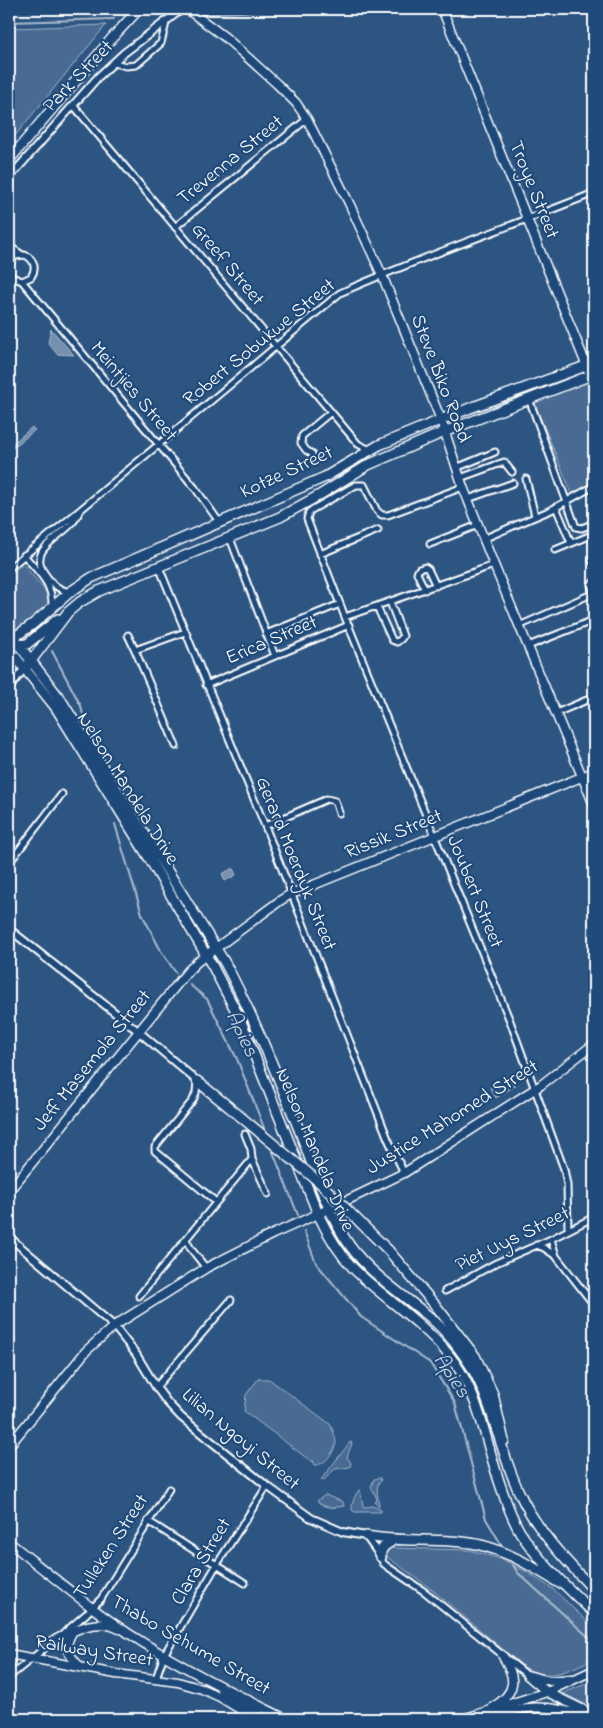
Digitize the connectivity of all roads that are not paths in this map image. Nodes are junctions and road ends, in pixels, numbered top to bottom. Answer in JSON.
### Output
{"nodes":[{"id":1,"x":139,"y":9,"type":"edge"},
{"id":2,"x":182,"y":9,"type":"edge"},
{"id":3,"x":187,"y":9,"type":"edge"},
{"id":4,"x":442,"y":9,"type":"edge"},
{"id":5,"x":166,"y":23,"type":"junction"},
{"id":6,"x":114,"y":63,"type":"junction"},
{"id":7,"x":73,"y":105,"type":"junction"},
{"id":8,"x":307,"y":119,"type":"junction"},
{"id":9,"x":9,"y":160,"type":"edge"},
{"id":10,"x":9,"y":178,"type":"edge"},
{"id":11,"x":594,"y":193,"type":"edge"},
{"id":12,"x":528,"y":220,"type":"junction"},
{"id":13,"x":175,"y":227,"type":"junction"},
{"id":14,"x":9,"y":246,"type":"edge"},
{"id":15,"x":21,"y":254,"type":"junction"},
{"id":16,"x":9,"y":264,"type":"edge"},
{"id":17,"x":9,"y":272,"type":"edge"},
{"id":18,"x":382,"y":275,"type":"junction"},
{"id":19,"x":22,"y":280,"type":"junction"},
{"id":20,"x":276,"y":348,"type":"junction"},
{"id":21,"x":591,"y":364,"type":"edge"},
{"id":22,"x":593,"y":378,"type":"edge"},
{"id":23,"x":529,"y":399,"type":"junction"},
{"id":24,"x":331,"y":412,"type":"junction"},
{"id":25,"x":441,"y":420,"type":"junction"},
{"id":26,"x":444,"y":432,"type":"junction"},
{"id":27,"x":358,"y":444,"type":"junction"},
{"id":28,"x":158,"y":445,"type":"junction"},
{"id":29,"x":370,"y":450,"type":"junction"},
{"id":30,"x":495,"y":452,"type":"dead end"},
{"id":31,"x":312,"y":454,"type":"dead end"},
{"id":32,"x":358,"y":458,"type":"junction"},
{"id":33,"x":456,"y":468,"type":"junction"},
{"id":34,"x":512,"y":472,"type":"dead end"},
{"id":35,"x":460,"y":478,"type":"junction"},
{"id":36,"x":526,"y":479,"type":"dead end"},
{"id":37,"x":513,"y":483,"type":"dead end"},
{"id":38,"x":594,"y":486,"type":"edge"},
{"id":39,"x":463,"y":487,"type":"junction"},
{"id":40,"x":468,"y":499,"type":"junction"},
{"id":41,"x":566,"y":500,"type":"junction"},
{"id":42,"x":556,"y":507,"type":"junction"},
{"id":43,"x":79,"y":511,"type":"junction"},
{"id":44,"x":535,"y":516,"type":"junction"},
{"id":45,"x":220,"y":523,"type":"junction"},
{"id":46,"x":594,"y":523,"type":"edge"},
{"id":47,"x":478,"y":524,"type":"junction"},
{"id":48,"x":378,"y":530,"type":"dead end"},
{"id":49,"x":594,"y":534,"type":"edge"},
{"id":50,"x":230,"y":538,"type":"junction"},
{"id":51,"x":483,"y":539,"type":"junction"},
{"id":52,"x":571,"y":543,"type":"junction"},
{"id":53,"x":430,"y":544,"type":"dead end"},
{"id":54,"x":555,"y":550,"type":"dead end"},
{"id":55,"x":320,"y":554,"type":"junction"},
{"id":56,"x":24,"y":555,"type":"junction"},
{"id":57,"x":494,"y":565,"type":"junction"},
{"id":58,"x":159,"y":567,"type":"junction"},
{"id":59,"x":9,"y":568,"type":"edge"},
{"id":60,"x":594,"y":582,"type":"edge"},
{"id":61,"x":436,"y":586,"type":"junction"},
{"id":62,"x":425,"y":590,"type":"junction"},
{"id":63,"x":594,"y":591,"type":"edge"},
{"id":64,"x":70,"y":592,"type":"junction"},
{"id":65,"x":587,"y":596,"type":"dead end"},
{"id":66,"x":390,"y":602,"type":"junction"},
{"id":67,"x":340,"y":604,"type":"junction"},
{"id":68,"x":52,"y":607,"type":"junction"},
{"id":69,"x":377,"y":607,"type":"junction"},
{"id":70,"x":68,"y":612,"type":"junction"},
{"id":71,"x":345,"y":617,"type":"junction"},
{"id":72,"x":594,"y":620,"type":"edge"},
{"id":73,"x":349,"y":625,"type":"junction"},
{"id":74,"x":519,"y":626,"type":"junction"},
{"id":75,"x":185,"y":632,"type":"junction"},
{"id":76,"x":266,"y":634,"type":"junction"},
{"id":77,"x":128,"y":635,"type":"dead end"},
{"id":78,"x":12,"y":640,"type":"edge"},
{"id":79,"x":528,"y":646,"type":"junction"},
{"id":80,"x":9,"y":649,"type":"edge"},
{"id":81,"x":135,"y":650,"type":"junction"},
{"id":82,"x":275,"y":656,"type":"junction"},
{"id":83,"x":31,"y":661,"type":"junction"},
{"id":84,"x":24,"y":669,"type":"junction"},
{"id":85,"x":206,"y":685,"type":"junction"},
{"id":86,"x":9,"y":688,"type":"edge"},
{"id":87,"x":594,"y":697,"type":"edge"},
{"id":88,"x":556,"y":713,"type":"junction"},
{"id":89,"x":176,"y":746,"type":"dead end"},
{"id":90,"x":594,"y":772,"type":"edge"},
{"id":91,"x":582,"y":776,"type":"junction"},
{"id":92,"x":62,"y":794,"type":"dead end"},
{"id":93,"x":594,"y":805,"type":"edge"},
{"id":94,"x":339,"y":814,"type":"dead end"},
{"id":95,"x":265,"y":826,"type":"junction"},
{"id":96,"x":435,"y":835,"type":"junction"},
{"id":97,"x":9,"y":863,"type":"edge"},
{"id":98,"x":291,"y":894,"type":"junction"},
{"id":99,"x":11,"y":931,"type":"edge"},
{"id":100,"x":9,"y":939,"type":"edge"},
{"id":101,"x":216,"y":948,"type":"junction"},
{"id":102,"x":206,"y":955,"type":"junction"},
{"id":103,"x":138,"y":1031,"type":"junction"},
{"id":104,"x":594,"y":1044,"type":"edge"},
{"id":105,"x":197,"y":1081,"type":"junction"},
{"id":106,"x":535,"y":1089,"type":"junction"},
{"id":107,"x":245,"y":1134,"type":"dead end"},
{"id":108,"x":252,"y":1159,"type":"junction"},
{"id":109,"x":404,"y":1173,"type":"junction"},
{"id":110,"x":9,"y":1191,"type":"edge"},
{"id":111,"x":268,"y":1194,"type":"dead end"},
{"id":112,"x":216,"y":1202,"type":"junction"},
{"id":113,"x":329,"y":1209,"type":"junction"},
{"id":114,"x":318,"y":1214,"type":"junction"},
{"id":115,"x":594,"y":1216,"type":"edge"},
{"id":116,"x":568,"y":1228,"type":"junction"},
{"id":117,"x":9,"y":1237,"type":"edge"},
{"id":118,"x":551,"y":1238,"type":"junction"},
{"id":119,"x":186,"y":1240,"type":"junction"},
{"id":120,"x":536,"y":1245,"type":"junction"},
{"id":121,"x":556,"y":1256,"type":"junction"},
{"id":122,"x":206,"y":1268,"type":"junction"},
{"id":123,"x":445,"y":1291,"type":"dead end"},
{"id":124,"x":139,"y":1296,"type":"dead end"},
{"id":125,"x":231,"y":1300,"type":"dead end"},
{"id":126,"x":594,"y":1305,"type":"edge"},
{"id":127,"x":114,"y":1326,"type":"junction"},
{"id":128,"x":156,"y":1388,"type":"junction"},
{"id":129,"x":9,"y":1446,"type":"edge"},
{"id":130,"x":508,"y":1462,"type":"junction"},
{"id":131,"x":267,"y":1486,"type":"junction"},
{"id":132,"x":169,"y":1489,"type":"dead end"},
{"id":133,"x":148,"y":1521,"type":"junction"},
{"id":134,"x":366,"y":1536,"type":"junction"},
{"id":135,"x":394,"y":1540,"type":"junction"},
{"id":136,"x":9,"y":1542,"type":"edge"},
{"id":137,"x":381,"y":1557,"type":"junction"},
{"id":138,"x":216,"y":1566,"type":"junction"},
{"id":139,"x":245,"y":1583,"type":"dead end"},
{"id":140,"x":594,"y":1590,"type":"edge"},
{"id":141,"x":577,"y":1596,"type":"junction"},
{"id":142,"x":92,"y":1608,"type":"junction"},
{"id":143,"x":594,"y":1613,"type":"edge"},
{"id":144,"x":73,"y":1631,"type":"junction"},
{"id":145,"x":55,"y":1640,"type":"junction"},
{"id":146,"x":142,"y":1642,"type":"junction"},
{"id":147,"x":9,"y":1654,"type":"edge"},
{"id":148,"x":164,"y":1655,"type":"junction"},
{"id":149,"x":502,"y":1655,"type":"junction"},
{"id":150,"x":33,"y":1658,"type":"junction"},
{"id":151,"x":80,"y":1667,"type":"junction"},
{"id":152,"x":594,"y":1670,"type":"edge"},
{"id":153,"x":527,"y":1675,"type":"junction"},
{"id":154,"x":9,"y":1677,"type":"edge"},
{"id":155,"x":156,"y":1678,"type":"junction"},
{"id":156,"x":576,"y":1679,"type":"junction"},
{"id":157,"x":219,"y":1684,"type":"junction"},
{"id":158,"x":546,"y":1692,"type":"junction"},
{"id":159,"x":483,"y":1713,"type":"junction"},
{"id":160,"x":594,"y":1716,"type":"edge"},
{"id":161,"x":256,"y":1719,"type":"edge"},
{"id":162,"x":266,"y":1719,"type":"edge"},
{"id":163,"x":286,"y":1719,"type":"edge"},
{"id":164,"x":464,"y":1719,"type":"edge"},
{"id":165,"x":489,"y":1719,"type":"edge"}],
"edges":[{"from":1,"to":9,"type":"main road"},
{"from":2,"to":5,"type":"street","name":"Park Street"},
{"from":3,"to":8,"type":"main road","name":"Steve Biko Road"},
{"from":4,"to":12,"type":"main road","name":"Troye Street"},
{"from":5,"to":6,"type":"street","name":"Park Street"},
{"from":5,"to":6,"type":"street"},
{"from":6,"to":7,"type":"street","name":"Park Street"},
{"from":7,"to":10,"type":"street","name":"Park Street"},
{"from":7,"to":13,"type":"street","name":"Greef Street"},
{"from":8,"to":13,"type":"street","name":"Trevenna Street"},
{"from":8,"to":18,"type":"main road","name":"Steve Biko Road"},
{"from":11,"to":12,"type":"street","name":"Robert Sobukwe Street"},
{"from":12,"to":18,"type":"street","name":"Robert Sobukwe Street"},
{"from":12,"to":21,"type":"main road","name":"Troye Street"},
{"from":13,"to":20,"type":"street","name":"Greef Street"},
{"from":14,"to":15,"type":"street"},
{"from":15,"to":16,"type":"street"},
{"from":15,"to":19,"type":"street"},
{"from":17,"to":19,"type":"street"},
{"from":18,"to":20,"type":"street","name":"Robert Sobukwe Street"},
{"from":18,"to":25,"type":"main road","name":"Steve Biko Road"},
{"from":19,"to":28,"type":"street","name":"Meintjies Street"},
{"from":20,"to":24,"type":"street","name":"Greef Street"},
{"from":20,"to":28,"type":"street","name":"Robert Sobukwe Street"},
{"from":21,"to":22,"type":"main road","name":"Troye Street"},
{"from":21,"to":25,"type":"main road","name":"Kotze Street"},
{"from":22,"to":23,"type":"main road","name":"Kotze Street"},
{"from":23,"to":26,"type":"main road","name":"Kotze Street"},
{"from":23,"to":41,"type":"street"},
{"from":24,"to":27,"type":"street","name":"Greef Street"},
{"from":24,"to":31,"type":"street"},
{"from":25,"to":26,"type":"main road","name":"Steve Biko Road"},
{"from":25,"to":29,"type":"main road","name":"Kotze Street"},
{"from":26,"to":33,"type":"main road","name":"Steve Biko Road"},
{"from":26,"to":50,"type":"main road","name":"Kotze Street"},
{"from":27,"to":29,"type":"street","name":"Greef Street"},
{"from":27,"to":32,"type":"street"},
{"from":28,"to":43,"type":"street","name":"Robert Sobukwe Street"},
{"from":28,"to":45,"type":"street","name":"Meintjies Street"},
{"from":29,"to":32,"type":"main road","name":"Kotze Street"},
{"from":30,"to":33,"type":"street"},
{"from":32,"to":45,"type":"main road","name":"Kotze Street"},
{"from":33,"to":35,"type":"main road","name":"Steve Biko Road"},
{"from":34,"to":35,"type":"street"},
{"from":35,"to":39,"type":"main road","name":"Steve Biko Road"},
{"from":36,"to":44,"type":"street"},
{"from":37,"to":40,"type":"street"},
{"from":38,"to":41,"type":"street"},
{"from":39,"to":40,"type":"main road","name":"Steve Biko Road"},
{"from":39,"to":55,"type":"street","name":"Joubert Street"},
{"from":40,"to":47,"type":"main road","name":"Steve Biko Road"},
{"from":41,"to":42,"type":"street"},
{"from":41,"to":46,"type":"street"},
{"from":42,"to":44,"type":"street"},
{"from":42,"to":52,"type":"street"},
{"from":43,"to":56,"type":"street","name":"Robert Sobukwe Street"},
{"from":43,"to":64,"type":"street"},
{"from":44,"to":51,"type":"street"},
{"from":45,"to":64,"type":"main road","name":"Kotze Street"},
{"from":47,"to":51,"type":"main road","name":"Steve Biko Road"},
{"from":47,"to":53,"type":"street"},
{"from":48,"to":55,"type":"street"},
{"from":49,"to":52,"type":"street"},
{"from":50,"to":58,"type":"main road","name":"Kotze Street"},
{"from":50,"to":76,"type":"street"},
{"from":51,"to":57,"type":"main road","name":"Steve Biko Road"},
{"from":52,"to":54,"type":"street"},
{"from":55,"to":67,"type":"street","name":"Joubert Street"},
{"from":56,"to":59,"type":"street","name":"Robert Sobukwe Street"},
{"from":56,"to":68,"type":"street"},
{"from":57,"to":61,"type":"street"},
{"from":57,"to":74,"type":"main road","name":"Steve Biko Road"},
{"from":58,"to":70,"type":"main road","name":"Kotze Street"},
{"from":58,"to":75,"type":"street","name":"Gerard Moerdyk Street"},
{"from":60,"to":63,"type":"street"},
{"from":61,"to":62,"type":"street"},
{"from":61,"to":62,"type":"street"},
{"from":62,"to":66,"type":"street"},
{"from":64,"to":68,"type":"main road","name":"Kotze Street"},
{"from":65,"to":74,"type":"street"},
{"from":66,"to":69,"type":"street"},
{"from":66,"to":69,"type":"street"},
{"from":67,"to":71,"type":"street","name":"Joubert Street"},
{"from":67,"to":76,"type":"street"},
{"from":68,"to":78,"type":"main road","name":"Kotze Street"},
{"from":69,"to":71,"type":"street"},
{"from":70,"to":78,"type":"main road"},
{"from":70,"to":83,"type":"main road","name":"Kotze Street"},
{"from":71,"to":73,"type":"street","name":"Joubert Street"},
{"from":72,"to":79,"type":"street"},
{"from":73,"to":82,"type":"street","name":"Erica Street"},
{"from":73,"to":96,"type":"street","name":"Joubert Street"},
{"from":74,"to":79,"type":"main road","name":"Steve Biko Road"},
{"from":75,"to":81,"type":"street"},
{"from":75,"to":85,"type":"street","name":"Gerard Moerdyk Street"},
{"from":76,"to":82,"type":"street"},
{"from":77,"to":81,"type":"street"},
{"from":78,"to":83,"type":"main road","name":"Nelson Mandela Drive"},
{"from":79,"to":88,"type":"main road","name":"Steve Biko Road"},
{"from":80,"to":84,"type":"main road","name":"Nelson Mandela Drive"},
{"from":81,"to":89,"type":"street"},
{"from":82,"to":85,"type":"street","name":"Erica Street"},
{"from":83,"to":84,"type":"main road","name":"Kotze Street"},
{"from":83,"to":101,"type":"main road","name":"Nelson Mandela Drive"},
{"from":84,"to":86,"type":"street"},
{"from":84,"to":102,"type":"main road","name":"Nelson Mandela Drive"},
{"from":85,"to":95,"type":"street","name":"Gerard Moerdyk Street"},
{"from":87,"to":88,"type":"street"},
{"from":88,"to":91,"type":"main road","name":"Steve Biko Road"},
{"from":90,"to":91,"type":"main road","name":"Rissik Street"},
{"from":91,"to":93,"type":"main road","name":"Steve Biko Road"},
{"from":91,"to":96,"type":"main road","name":"Rissik Street"},
{"from":92,"to":97,"type":"street"},
{"from":94,"to":95,"type":"street"},
{"from":95,"to":98,"type":"street","name":"Gerard Moerdyk Street"},
{"from":96,"to":98,"type":"main road","name":"Rissik Street"},
{"from":96,"to":106,"type":"street","name":"Joubert Street"},
{"from":98,"to":101,"type":"main road","name":"Rissik Street"},
{"from":98,"to":109,"type":"street","name":"Gerard Moerdyk Street"},
{"from":99,"to":100,"type":"street"},
{"from":99,"to":103,"type":"street"},
{"from":101,"to":102,"type":"main road","name":"Jeff Masemola Street"},
{"from":101,"to":113,"type":"main road","name":"Nelson Mandela Drive"},
{"from":102,"to":103,"type":"main road","name":"Jeff Masemola Street"},
{"from":102,"to":114,"type":"main road","name":"Nelson Mandela Drive"},
{"from":103,"to":105,"type":"street"},
{"from":103,"to":110,"type":"main road","name":"Jeff Masemola Street"},
{"from":104,"to":106,"type":"main road","name":"Justice Mahomed Street"},
{"from":105,"to":112,"type":"street"},
{"from":105,"to":130,"type":"main road","bridge":true},
{"from":106,"to":109,"type":"main road","name":"Justice Mahomed Street"},
{"from":106,"to":116,"type":"street","name":"Joubert Street"},
{"from":107,"to":108,"type":"street"},
{"from":108,"to":111,"type":"street"},
{"from":108,"to":112,"type":"street"},
{"from":109,"to":113,"type":"main road","name":"Justice Mahomed Street"},
{"from":112,"to":119,"type":"street"},
{"from":113,"to":114,"type":"main road","name":"Justice Mahomed Street"},
{"from":113,"to":130,"type":"main road","name":"Nelson Mandela Drive"},
{"from":114,"to":122,"type":"main road","name":"Justice Mahomed Street"},
{"from":114,"to":141,"type":"main road","name":"Nelson Mandela Drive"},
{"from":115,"to":116,"type":"street","name":"Piet Uys Street"},
{"from":116,"to":118,"type":"street","name":"Piet Uys Street"},
{"from":117,"to":127,"type":"street","name":"Lilian Ngoyi Street"},
{"from":118,"to":120,"type":"street","name":"Piet Uys Street"},
{"from":118,"to":121,"type":"street"},
{"from":119,"to":122,"type":"street"},
{"from":119,"to":124,"type":"street"},
{"from":120,"to":121,"type":"street"},
{"from":120,"to":123,"type":"street","name":"Piet Uys Street"},
{"from":121,"to":126,"type":"street"},
{"from":122,"to":127,"type":"main road","name":"Justice Mahomed Street"},
{"from":125,"to":128,"type":"street"},
{"from":127,"to":128,"type":"street","name":"Lilian Ngoyi Street"},
{"from":127,"to":129,"type":"main road","name":"Justice Mahomed Street"},
{"from":128,"to":131,"type":"street","name":"Lilian Ngoyi Street"},
{"from":130,"to":140,"type":"main road","name":"Nelson Mandela Drive"},
{"from":131,"to":134,"type":"street","name":"Lilian Ngoyi Street"},
{"from":131,"to":138,"type":"street","name":"Clara Street"},
{"from":132,"to":133,"type":"street","name":"Tulleken Street"},
{"from":133,"to":138,"type":"street"},
{"from":133,"to":142,"type":"street","name":"Tulleken Street"},
{"from":134,"to":135,"type":"main road"},
{"from":134,"to":137,"type":"street"},
{"from":135,"to":137,"type":"main road"},
{"from":135,"to":141,"type":"main road"},
{"from":136,"to":142,"type":"main road","name":"Thabo Sehume Street"},
{"from":137,"to":149,"type":"street"},
{"from":138,"to":139,"type":"street"},
{"from":138,"to":148,"type":"street","name":"Clara Street"},
{"from":141,"to":143,"type":"main road","name":"Nelson Mandela Drive"},
{"from":142,"to":145,"type":"street","name":"Tulleken Street"},
{"from":142,"to":146,"type":"main road","name":"Thabo Sehume Street"},
{"from":144,"to":145,"type":"main road"},
{"from":144,"to":146,"type":"main road"},
{"from":144,"to":151,"type":"main road"},
{"from":145,"to":150,"type":"street","name":"Tulleken Street"},
{"from":146,"to":148,"type":"main road","name":"Thabo Sehume Street"},
{"from":147,"to":150,"type":"main road","name":"Railway Street"},
{"from":148,"to":155,"type":"street","name":"Clara Street"},
{"from":148,"to":157,"type":"main road","name":"Thabo Sehume Street"},
{"from":149,"to":153,"type":"street"},
{"from":149,"to":159,"type":"main road"},
{"from":150,"to":151,"type":"main road","name":"Railway Street"},
{"from":150,"to":154,"type":"street","name":"Tulleken Street"},
{"from":151,"to":155,"type":"main road","name":"Railway Street"},
{"from":152,"to":156,"type":"main road"},
{"from":153,"to":156,"type":"main road"},
{"from":153,"to":158,"type":"main road"},
{"from":155,"to":161,"type":"main road","name":"Railway Street"},
{"from":156,"to":158,"type":"main road"},
{"from":157,"to":162,"type":"main road"},
{"from":157,"to":163,"type":"main road","name":"Thabo Sehume Street"},
{"from":158,"to":159,"type":"main road"},
{"from":158,"to":160,"type":"main road"},
{"from":159,"to":164,"type":"main road"},
{"from":160,"to":165,"type":"main road"}]}
